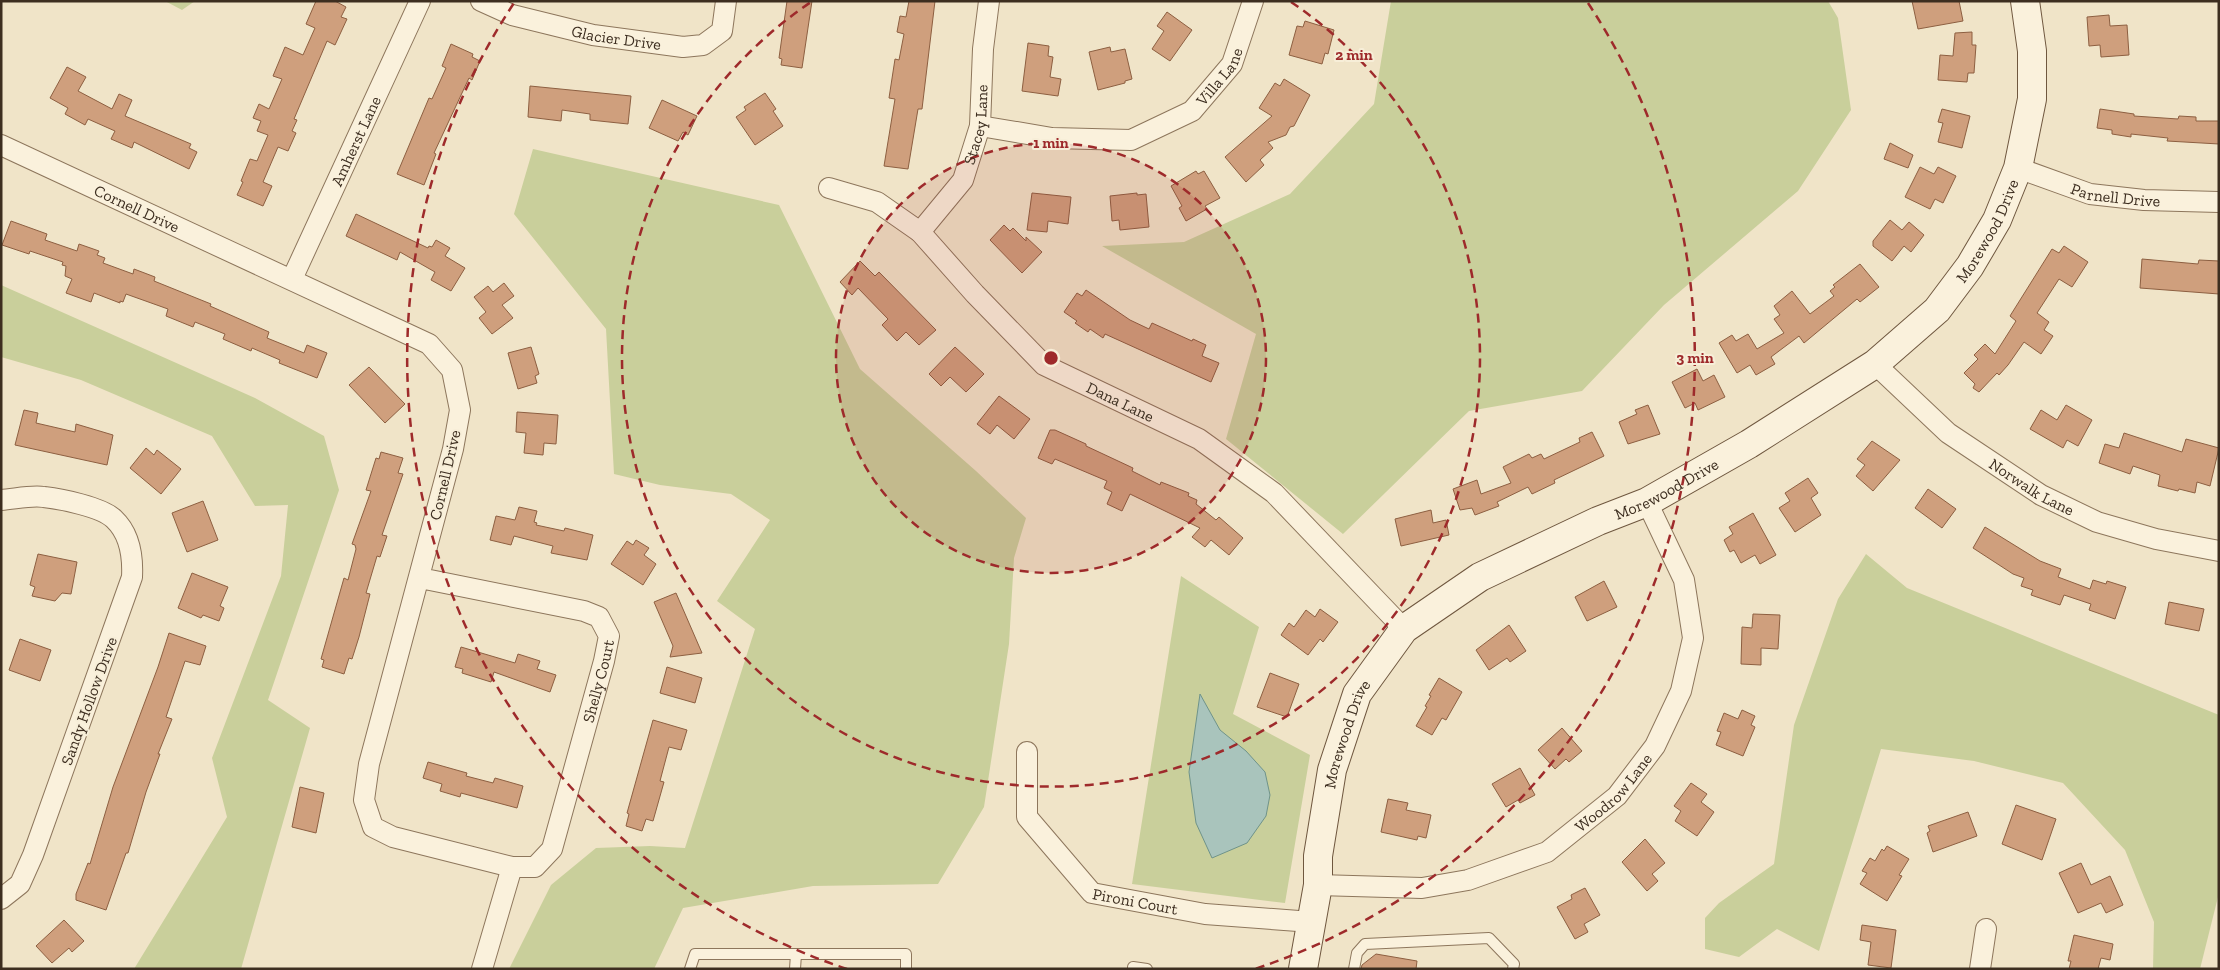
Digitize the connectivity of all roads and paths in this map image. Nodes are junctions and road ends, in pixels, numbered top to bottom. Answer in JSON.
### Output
{"nodes":[{"id":1,"x":420,"y":1,"type":"edge"},
{"id":2,"x":482,"y":1,"type":"edge"},
{"id":3,"x":726,"y":1,"type":"edge"},
{"id":4,"x":989,"y":1,"type":"edge"},
{"id":5,"x":1253,"y":1,"type":"edge"},
{"id":6,"x":2025,"y":1,"type":"edge"},
{"id":7,"x":980,"y":126,"type":"junction"},
{"id":8,"x":1,"y":144,"type":"edge"},
{"id":9,"x":2018,"y":168,"type":"junction"},
{"id":10,"x":829,"y":188,"type":"dead end"},
{"id":11,"x":2219,"y":202,"type":"edge"},
{"id":12,"x":920,"y":232,"type":"junction"},
{"id":13,"x":292,"y":279,"type":"junction"},
{"id":14,"x":1875,"y":364,"type":"junction"},
{"id":15,"x":1,"y":500,"type":"edge"},
{"id":16,"x":1647,"y":502,"type":"junction"},
{"id":17,"x":2219,"y":551,"type":"edge"},
{"id":18,"x":420,"y":578,"type":"junction"},
{"id":19,"x":1404,"y":629,"type":"junction"},
{"id":20,"x":1027,"y":752,"type":"dead end"},
{"id":21,"x":512,"y":867,"type":"junction"},
{"id":22,"x":1318,"y":885,"type":"junction"},
{"id":23,"x":1,"y":899,"type":"edge"},
{"id":24,"x":1312,"y":922,"type":"junction"},
{"id":25,"x":1986,"y":929,"type":"dead end"},
{"id":26,"x":796,"y":954,"type":"junction"},
{"id":27,"x":482,"y":969,"type":"edge"},
{"id":28,"x":690,"y":969,"type":"edge"},
{"id":29,"x":795,"y":969,"type":"edge"},
{"id":30,"x":906,"y":969,"type":"edge"},
{"id":31,"x":1133,"y":969,"type":"edge"},
{"id":32,"x":1147,"y":969,"type":"edge"},
{"id":33,"x":1303,"y":969,"type":"edge"},
{"id":34,"x":1354,"y":969,"type":"edge"},
{"id":35,"x":1513,"y":969,"type":"edge"},
{"id":36,"x":1980,"y":969,"type":"edge"}],
"edges":[{"from":1,"to":13,"type":"street","name":"Amherst Lane"},
{"from":2,"to":3,"type":"street","name":"Glacier Drive"},
{"from":4,"to":7,"type":"street","name":"Stacey Lane"},
{"from":5,"to":7,"type":"street","name":"Villa Lane"},
{"from":6,"to":9,"type":"street","name":"Morewood Drive"},
{"from":7,"to":12,"type":"street","name":"Stacey Lane"},
{"from":8,"to":13,"type":"street","name":"Cornell Drive"},
{"from":9,"to":11,"type":"street","name":"Parnell Drive"},
{"from":9,"to":14,"type":"street","name":"Morewood Drive"},
{"from":10,"to":12,"type":"street","name":"Dana Lane"},
{"from":12,"to":19,"type":"street","name":"Dana Lane"},
{"from":13,"to":18,"type":"street","name":"Cornell Drive"},
{"from":14,"to":16,"type":"street","name":"Morewood Drive"},
{"from":14,"to":17,"type":"street","name":"Norwalk Lane"},
{"from":15,"to":23,"type":"street","name":"Sandy Hollow Drive"},
{"from":16,"to":19,"type":"street","name":"Morewood Drive"},
{"from":16,"to":22,"type":"street","name":"Woodrow Lane"},
{"from":18,"to":21,"type":"street","name":"Cornell Drive"},
{"from":18,"to":21,"type":"street","name":"Shelly Court"},
{"from":19,"to":22,"type":"street","name":"Morewood Drive"},
{"from":20,"to":24,"type":"street","name":"Pironi Court"},
{"from":21,"to":27,"type":"street"},
{"from":22,"to":24,"type":"street","name":"Morewood Drive"},
{"from":24,"to":33,"type":"street","name":"Morewood Drive"},
{"from":25,"to":36,"type":"street"},
{"from":26,"to":28,"type":"lane"},
{"from":26,"to":29,"type":"lane"},
{"from":26,"to":30,"type":"lane"},
{"from":31,"to":32,"type":"lane"},
{"from":34,"to":35,"type":"lane"}]}
